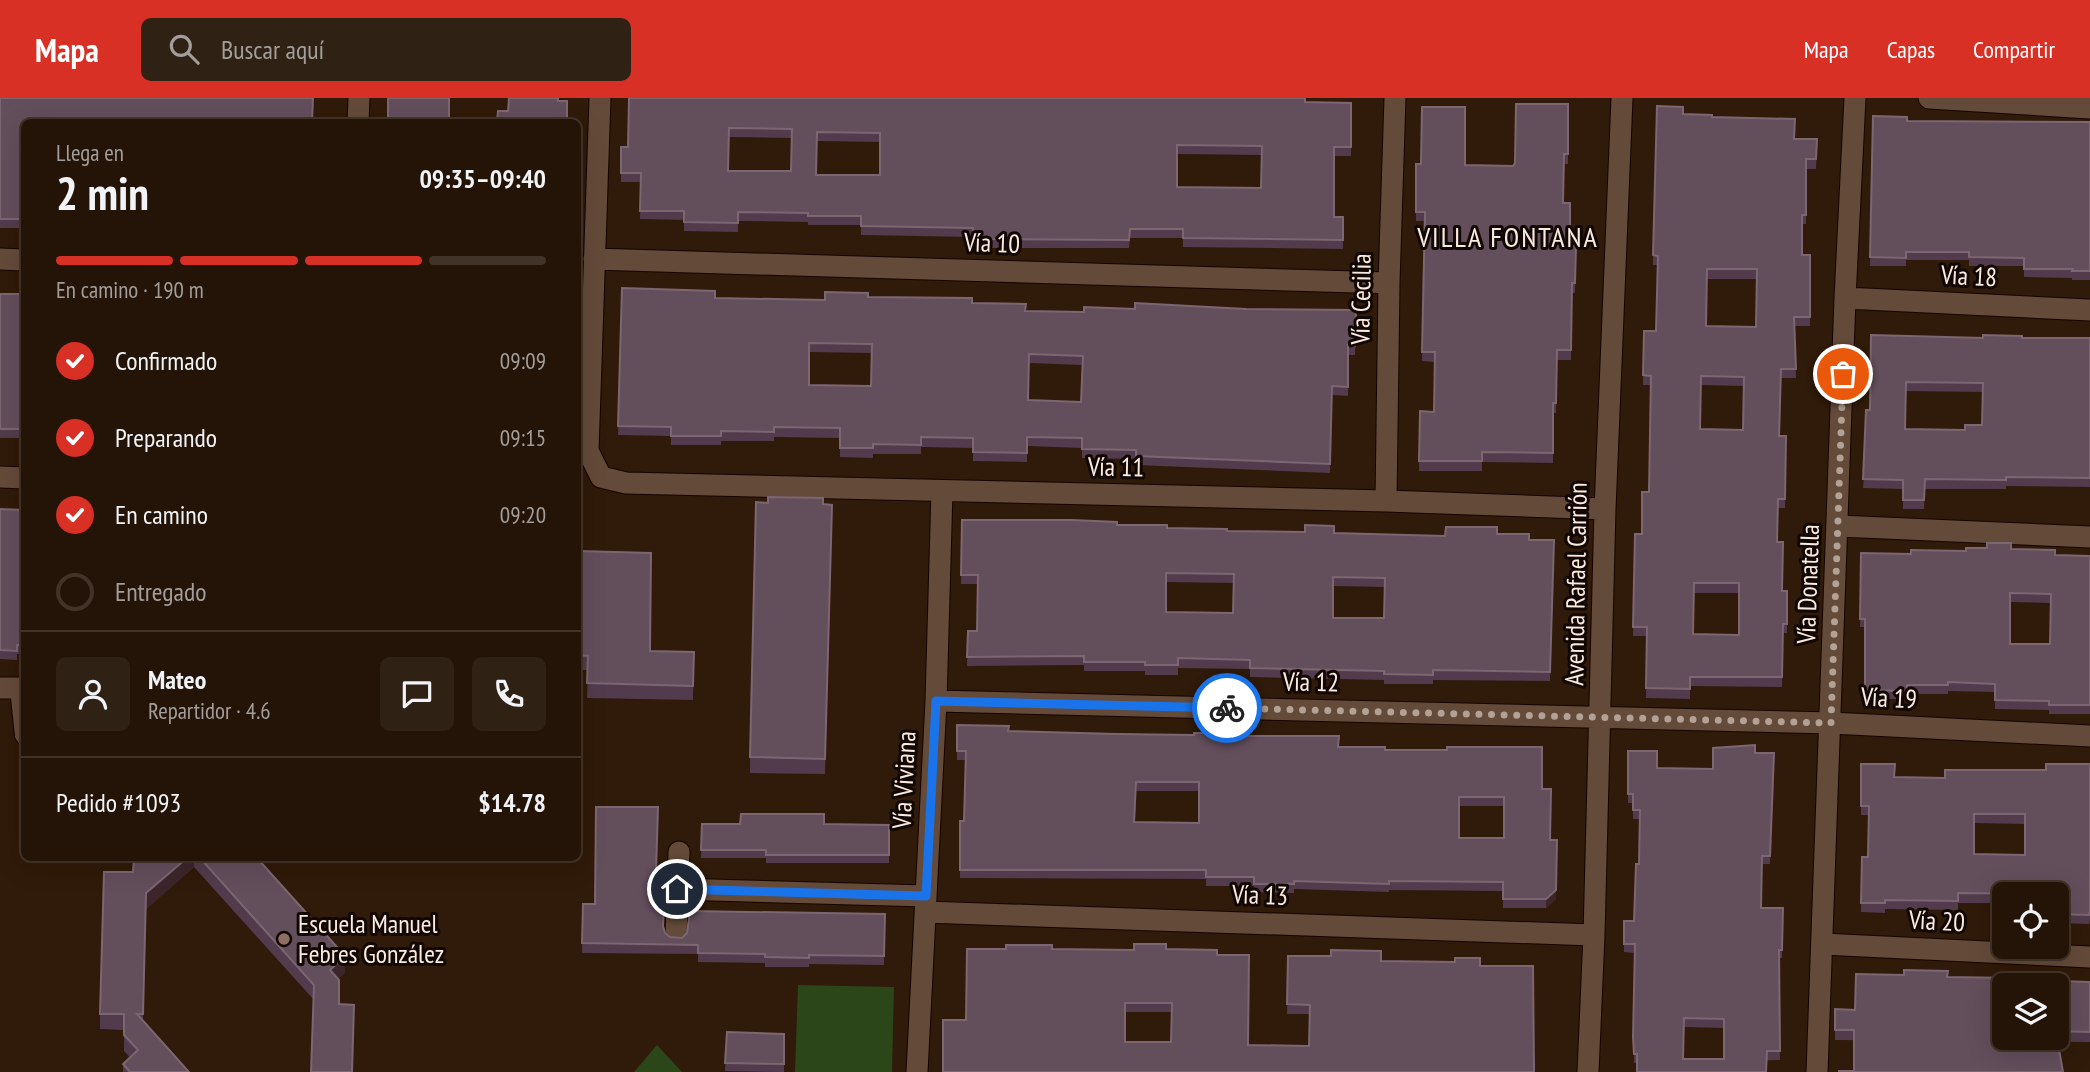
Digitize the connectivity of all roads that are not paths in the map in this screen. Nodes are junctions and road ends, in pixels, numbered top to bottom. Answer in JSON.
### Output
{"nodes":[{"id":1,"x":359,"y":98,"type":"edge"},
{"id":2,"x":600,"y":98,"type":"edge"},
{"id":3,"x":1395,"y":98,"type":"edge"},
{"id":4,"x":1622,"y":98,"type":"edge"},
{"id":5,"x":1855,"y":98,"type":"edge"},
{"id":6,"x":1929,"y":98,"type":"edge"},
{"id":7,"x":2090,"y":108,"type":"edge"},
{"id":8,"x":358,"y":119,"type":"edge"},
{"id":9,"x":0,"y":259,"type":"edge"},
{"id":10,"x":594,"y":259,"type":"junction"},
{"id":11,"x":21,"y":260,"type":"edge"},
{"id":12,"x":1389,"y":284,"type":"junction"},
{"id":13,"x":1846,"y":298,"type":"junction"},
{"id":14,"x":2090,"y":310,"type":"edge"},
{"id":15,"x":0,"y":477,"type":"edge"},
{"id":16,"x":21,"y":478,"type":"edge"},
{"id":17,"x":942,"y":491,"type":"junction"},
{"id":18,"x":1386,"y":501,"type":"junction"},
{"id":19,"x":1605,"y":509,"type":"junction"},
{"id":20,"x":1838,"y":526,"type":"junction"},
{"id":21,"x":2090,"y":537,"type":"edge"},
{"id":22,"x":13,"y":688,"type":"edge"},
{"id":23,"x":936,"y":701,"type":"junction"},
{"id":24,"x":1601,"y":717,"type":"junction"},
{"id":25,"x":1831,"y":723,"type":"junction"},
{"id":26,"x":21,"y":736,"type":"edge"},
{"id":27,"x":2090,"y":736,"type":"edge"},
{"id":28,"x":679,"y":852,"type":"dead end"},
{"id":29,"x":677,"y":889,"type":"junction"},
{"id":30,"x":925,"y":904,"type":"junction"},
{"id":31,"x":676,"y":935,"type":"edge"},
{"id":32,"x":1594,"y":935,"type":"junction"},
{"id":33,"x":1822,"y":944,"type":"junction"},
{"id":34,"x":2090,"y":957,"type":"edge"},
{"id":35,"x":917,"y":1072,"type":"edge"},
{"id":36,"x":1588,"y":1072,"type":"edge"},
{"id":37,"x":1817,"y":1072,"type":"edge"}],
"edges":[{"from":1,"to":8,"type":"street"},
{"from":2,"to":10,"type":"street"},
{"from":3,"to":12,"type":"street","name":"Vía Cecilia"},
{"from":4,"to":19,"type":"street","name":"Avenida Rafael Carrión"},
{"from":5,"to":13,"type":"street","name":"Vía Donatella"},
{"from":6,"to":7,"type":"street"},
{"from":9,"to":11,"type":"street"},
{"from":10,"to":12,"type":"street","name":"Vía 10"},
{"from":10,"to":17,"type":"street","name":"Vía 11"},
{"from":12,"to":18,"type":"street","name":"Vía Cecilia"},
{"from":13,"to":14,"type":"street","name":"Vía 18"},
{"from":13,"to":20,"type":"street","name":"Vía Donatella"},
{"from":15,"to":16,"type":"street"},
{"from":17,"to":18,"type":"street","name":"Vía 11"},
{"from":17,"to":23,"type":"street","name":"Vía Viviana"},
{"from":18,"to":19,"type":"street","name":"Vía 11"},
{"from":19,"to":24,"type":"street","name":"Avenida Rafael Carrión"},
{"from":20,"to":21,"type":"street"},
{"from":20,"to":25,"type":"street","name":"Vía Donatella"},
{"from":22,"to":26,"type":"lane"},
{"from":23,"to":24,"type":"street","name":"Vía 12"},
{"from":23,"to":30,"type":"street","name":"Vía Viviana"},
{"from":24,"to":25,"type":"street","name":"Vía 19"},
{"from":24,"to":32,"type":"street","name":"Avenida Rafael Carrión"},
{"from":25,"to":27,"type":"street","name":"Vía 19"},
{"from":25,"to":33,"type":"street","name":"Vía Donatella"},
{"from":28,"to":29,"type":"street"},
{"from":29,"to":30,"type":"street","name":"Vía 13"},
{"from":29,"to":31,"type":"street"},
{"from":30,"to":32,"type":"street","name":"Vía 13"},
{"from":30,"to":35,"type":"street","name":"Vía Viviana"},
{"from":32,"to":36,"type":"street","name":"Avenida Rafael Carrión"},
{"from":33,"to":34,"type":"street","name":"Vía 20"},
{"from":33,"to":37,"type":"street","name":"Vía Donatella"}]}
